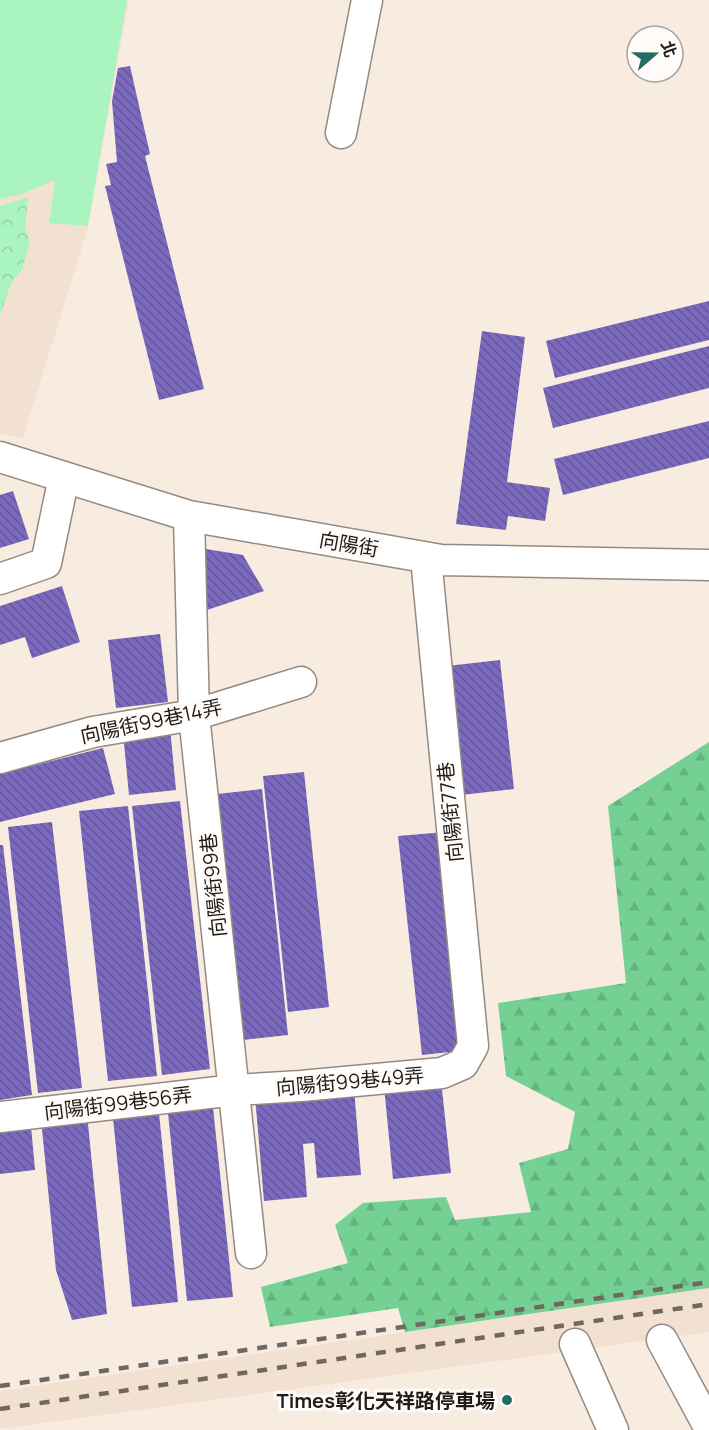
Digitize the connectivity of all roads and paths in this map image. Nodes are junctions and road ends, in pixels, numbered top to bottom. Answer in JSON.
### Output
{"nodes":[{"id":1,"x":367,"y":0,"type":"edge"},
{"id":2,"x":341,"y":133,"type":"dead end"},
{"id":3,"x":0,"y":457,"type":"edge"},
{"id":4,"x":64,"y":477,"type":"junction"},
{"id":5,"x":189,"y":516,"type":"junction"},
{"id":6,"x":426,"y":558,"type":"junction"},
{"id":7,"x":709,"y":565,"type":"edge"},
{"id":8,"x":0,"y":579,"type":"edge"},
{"id":9,"x":301,"y":682,"type":"dead end"},
{"id":10,"x":194,"y":715,"type":"junction"},
{"id":11,"x":0,"y":758,"type":"edge"},
{"id":12,"x":463,"y":1064,"type":"joint"},
{"id":13,"x":235,"y":1090,"type":"junction"},
{"id":14,"x":0,"y":1117,"type":"edge"},
{"id":15,"x":251,"y":1253,"type":"dead end"},
{"id":16,"x":662,"y":1340,"type":"dead end"},
{"id":17,"x":575,"y":1344,"type":"dead end"},
{"id":18,"x":709,"y":1427,"type":"edge"},
{"id":19,"x":613,"y":1430,"type":"edge"}],
"edges":[{"from":1,"to":2,"type":"street"},
{"from":3,"to":4,"type":"street","name":"向陽街"},
{"from":4,"to":5,"type":"street","name":"向陽街"},
{"from":4,"to":8,"type":"street"},
{"from":5,"to":6,"type":"street","name":"向陽街"},
{"from":5,"to":10,"type":"street","name":"向陽街99巷"},
{"from":6,"to":7,"type":"street","name":"向陽街"},
{"from":6,"to":12,"type":"street","name":"向陽街77巷"},
{"from":9,"to":10,"type":"street","name":"向陽街99巷14弄"},
{"from":10,"to":11,"type":"street","name":"向陽街99巷14弄"},
{"from":10,"to":13,"type":"street","name":"向陽街99巷"},
{"from":12,"to":13,"type":"street","name":"向陽街99巷49弄"},
{"from":13,"to":14,"type":"street","name":"向陽街99巷56弄"},
{"from":13,"to":15,"type":"street","name":"向陽街99巷"},
{"from":16,"to":18,"type":"street"},
{"from":17,"to":19,"type":"street"}]}
